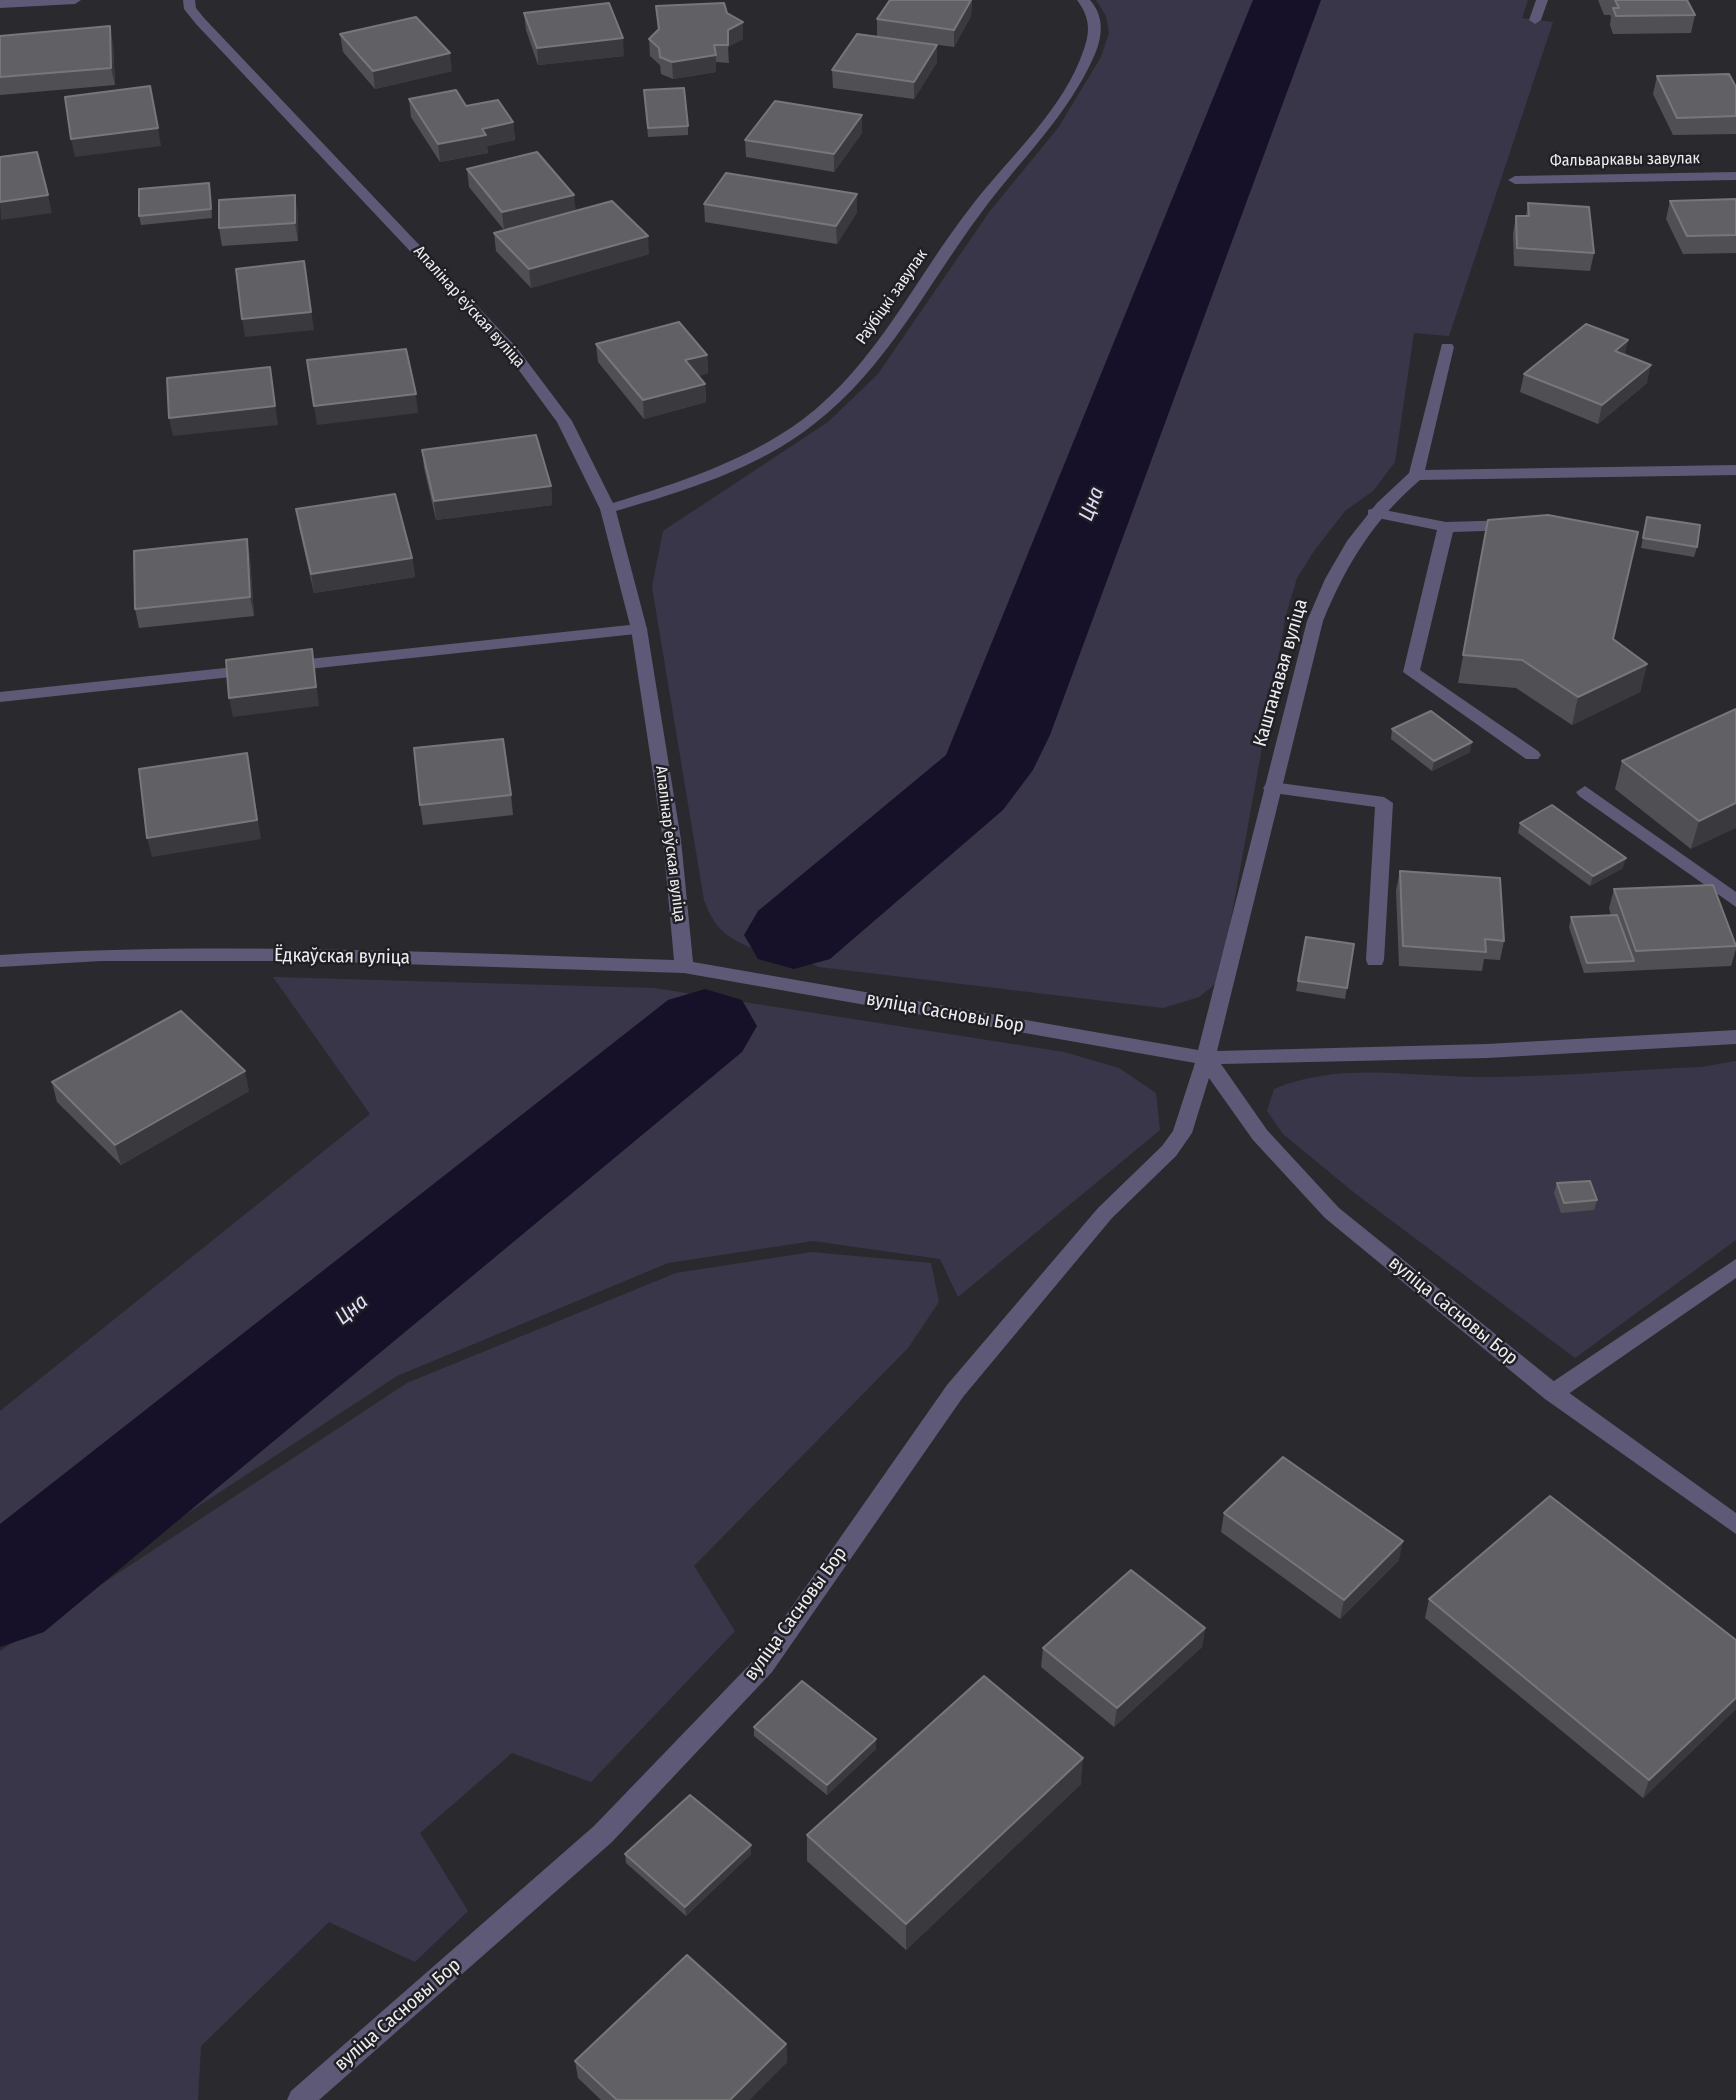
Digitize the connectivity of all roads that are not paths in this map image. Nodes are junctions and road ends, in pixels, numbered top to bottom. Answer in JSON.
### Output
{"nodes":[{"id":1,"x":75,"y":0,"type":"edge"},
{"id":2,"x":189,"y":0,"type":"edge"},
{"id":3,"x":1083,"y":0,"type":"edge"},
{"id":4,"x":1542,"y":0,"type":"edge"},
{"id":5,"x":0,"y":4,"type":"edge"},
{"id":6,"x":1535,"y":20,"type":"dead end"},
{"id":7,"x":1736,"y":176,"type":"edge"},
{"id":8,"x":1515,"y":180,"type":"dead end"},
{"id":9,"x":1447,"y":347,"type":"dead end"},
{"id":10,"x":1736,"y":470,"type":"edge"},
{"id":11,"x":1416,"y":475,"type":"junction"},
{"id":12,"x":608,"y":509,"type":"junction"},
{"id":13,"x":1374,"y":513,"type":"junction"},
{"id":14,"x":1528,"y":524,"type":"edge"},
{"id":15,"x":1446,"y":527,"type":"junction"},
{"id":16,"x":639,"y":629,"type":"junction"},
{"id":17,"x":0,"y":697,"type":"edge"},
{"id":18,"x":1532,"y":755,"type":"dead end"},
{"id":19,"x":1272,"y":788,"type":"junction"},
{"id":20,"x":1585,"y":792,"type":"dead end"},
{"id":21,"x":1736,"y":901,"type":"edge"},
{"id":22,"x":1375,"y":960,"type":"dead end"},
{"id":23,"x":0,"y":961,"type":"edge"},
{"id":24,"x":684,"y":967,"type":"junction"},
{"id":25,"x":1736,"y":1037,"type":"edge"},
{"id":26,"x":1206,"y":1059,"type":"junction"},
{"id":27,"x":1736,"y":1267,"type":"edge"},
{"id":28,"x":1553,"y":1393,"type":"junction"},
{"id":29,"x":1736,"y":1525,"type":"edge"},
{"id":30,"x":300,"y":2100,"type":"edge"}],
"edges":[{"from":1,"to":5,"type":"street"},
{"from":2,"to":12,"type":"street","name":"Апалінарʼеўская вуліца"},
{"from":3,"to":12,"type":"street","name":"Раўбіцкі завулак"},
{"from":4,"to":6,"type":"street"},
{"from":7,"to":8,"type":"street","name":"Фальваркавы завулак"},
{"from":9,"to":11,"type":"street"},
{"from":10,"to":11,"type":"street"},
{"from":11,"to":13,"type":"street","name":"Каштанавая вуліца"},
{"from":12,"to":16,"type":"street","name":"Апалінарʼеўская вуліца"},
{"from":13,"to":15,"type":"street"},
{"from":13,"to":19,"type":"street","name":"Каштанавая вуліца"},
{"from":14,"to":15,"type":"street"},
{"from":15,"to":18,"type":"street"},
{"from":16,"to":17,"type":"street"},
{"from":16,"to":24,"type":"street","name":"Апалінарʼеўская вуліца"},
{"from":19,"to":22,"type":"street"},
{"from":19,"to":26,"type":"street","name":"Каштанавая вуліца"},
{"from":20,"to":21,"type":"street"},
{"from":23,"to":24,"type":"street","name":"Ёдкаўская вуліца"},
{"from":24,"to":26,"type":"street","name":"вуліца Сасновы Бор"},
{"from":25,"to":26,"type":"street","name":"вуліца Сасновы Бор"},
{"from":26,"to":28,"type":"street","name":"вуліца Сасновы Бор"},
{"from":26,"to":30,"type":"street","name":"вуліца Сасновы Бор"},
{"from":27,"to":28,"type":"street"},
{"from":28,"to":29,"type":"street","name":"вуліца Сасновы Бор"}]}
